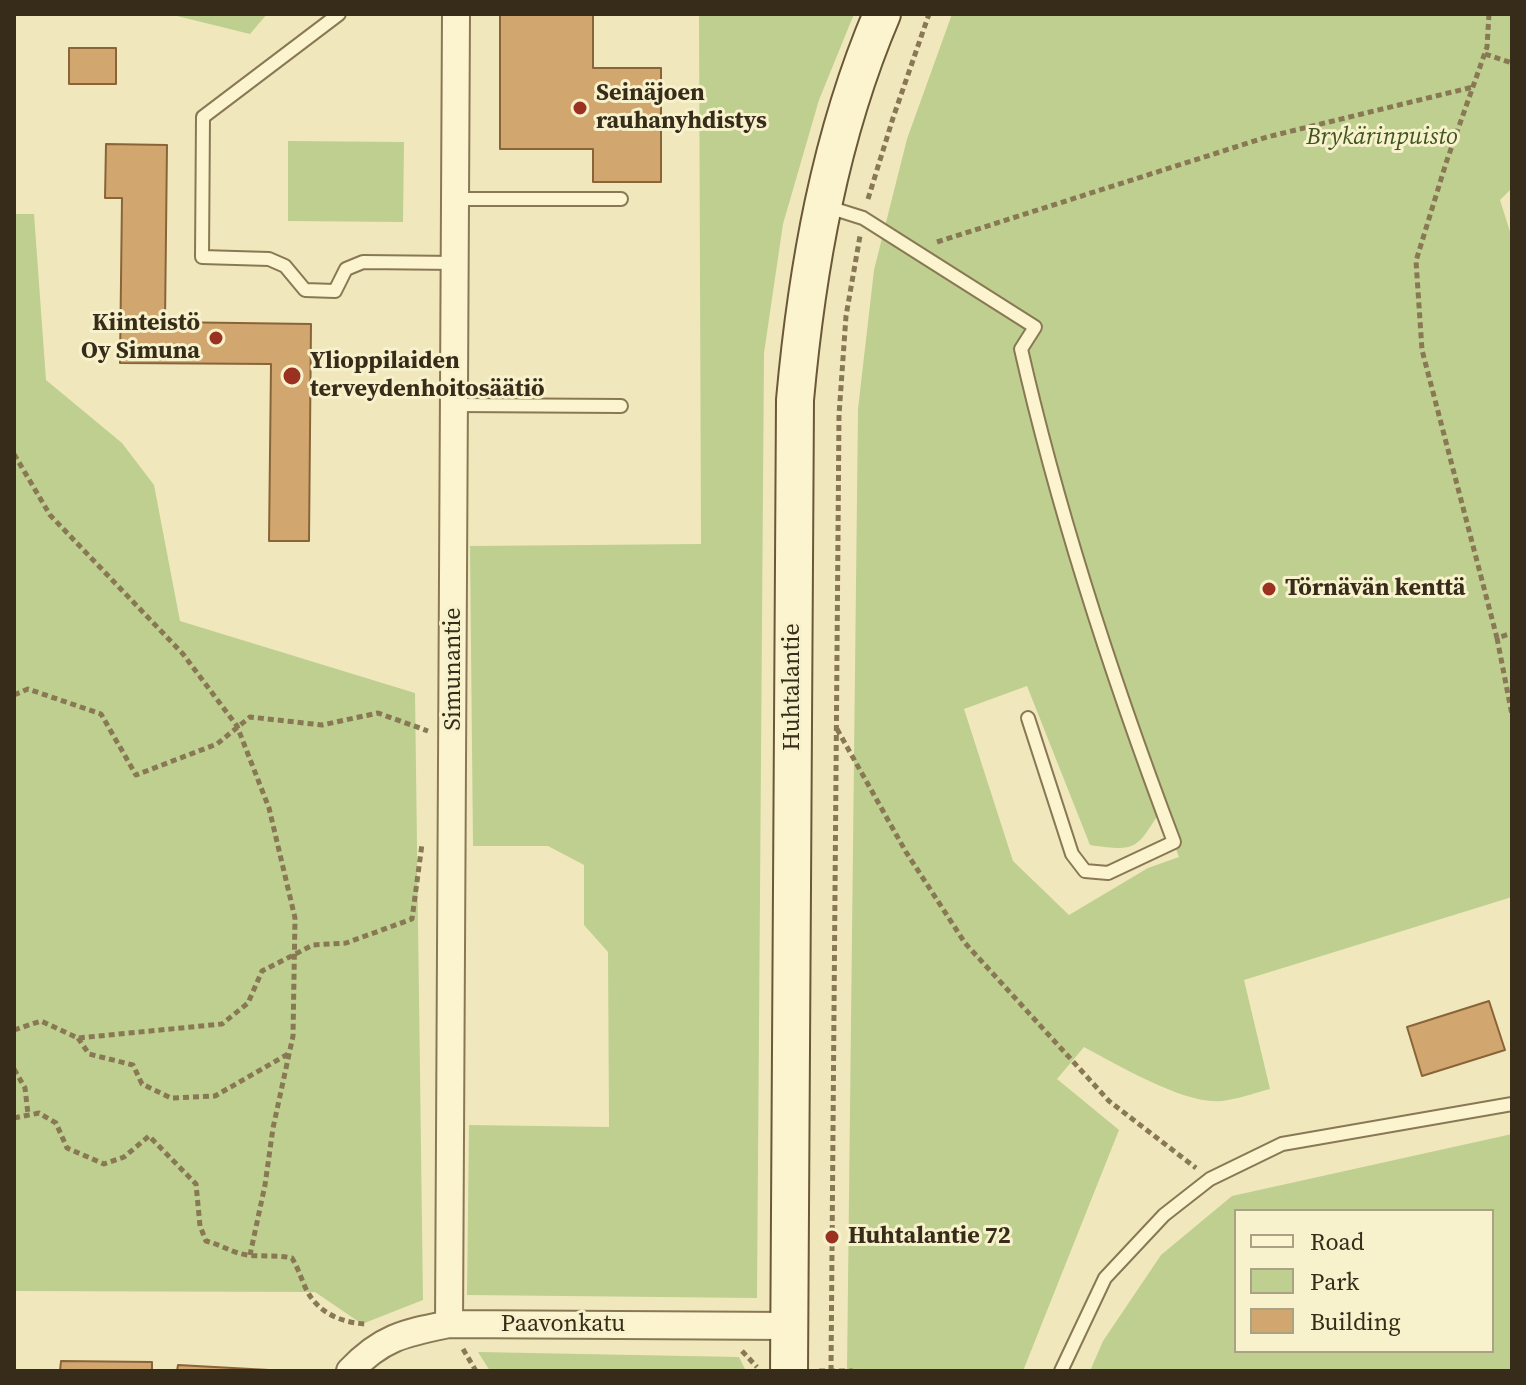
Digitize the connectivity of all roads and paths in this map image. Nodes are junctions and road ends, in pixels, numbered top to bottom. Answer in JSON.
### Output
{"nodes":[{"id":1,"x":339,"y":14,"type":"edge"},
{"id":2,"x":456,"y":14,"type":"edge"},
{"id":3,"x":882,"y":14,"type":"edge"},
{"id":4,"x":929,"y":14,"type":"edge"},
{"id":5,"x":1489,"y":14,"type":"edge"},
{"id":6,"x":1485,"y":54,"type":"junction"},
{"id":7,"x":1512,"y":63,"type":"edge"},
{"id":8,"x":1473,"y":87,"type":"junction"},
{"id":9,"x":457,"y":199,"type":"junction"},
{"id":10,"x":621,"y":199,"type":"dead end"},
{"id":11,"x":822,"y":205,"type":"junction"},
{"id":12,"x":863,"y":218,"type":"junction"},
{"id":13,"x":913,"y":250,"type":"junction"},
{"id":14,"x":457,"y":263,"type":"junction"},
{"id":15,"x":456,"y":405,"type":"junction"},
{"id":16,"x":621,"y":406,"type":"dead end"},
{"id":17,"x":14,"y":454,"type":"edge"},
{"id":18,"x":1512,"y":633,"type":"edge"},
{"id":19,"x":1497,"y":638,"type":"junction"},
{"id":20,"x":14,"y":695,"type":"edge"},
{"id":21,"x":1512,"y":715,"type":"edge"},
{"id":22,"x":1028,"y":718,"type":"dead end"},
{"id":23,"x":237,"y":726,"type":"junction"},
{"id":24,"x":837,"y":728,"type":"junction"},
{"id":25,"x":453,"y":739,"type":"junction"},
{"id":26,"x":452,"y":823,"type":"junction"},
{"id":27,"x":294,"y":955,"type":"junction"},
{"id":28,"x":14,"y":1030,"type":"edge"},
{"id":29,"x":78,"y":1038,"type":"junction"},
{"id":30,"x":289,"y":1053,"type":"junction"},
{"id":31,"x":14,"y":1069,"type":"edge"},
{"id":32,"x":1512,"y":1104,"type":"edge"},
{"id":33,"x":28,"y":1114,"type":"junction"},
{"id":34,"x":14,"y":1118,"type":"edge"},
{"id":35,"x":1210,"y":1179,"type":"junction"},
{"id":36,"x":250,"y":1255,"type":"junction"},
{"id":37,"x":376,"y":1323,"type":"dead end"},
{"id":38,"x":449,"y":1324,"type":"junction"},
{"id":39,"x":789,"y":1326,"type":"junction"},
{"id":40,"x":350,"y":1371,"type":"edge"},
{"id":41,"x":789,"y":1371,"type":"edge"},
{"id":42,"x":831,"y":1371,"type":"edge"},
{"id":43,"x":853,"y":1371,"type":"edge"},
{"id":44,"x":1061,"y":1371,"type":"edge"}],
"edges":[{"from":1,"to":14,"type":"lane"},
{"from":2,"to":9,"type":"street","name":"Simunantie"},
{"from":3,"to":11,"type":"main road","name":"Huhtalantie"},
{"from":4,"to":12,"type":"path"},
{"from":5,"to":6,"type":"path"},
{"from":6,"to":7,"type":"path"},
{"from":6,"to":8,"type":"path"},
{"from":8,"to":13,"type":"path"},
{"from":8,"to":19,"type":"path"},
{"from":9,"to":10,"type":"lane"},
{"from":9,"to":14,"type":"street","name":"Simunantie"},
{"from":11,"to":12,"type":"lane"},
{"from":11,"to":39,"type":"main road","name":"Huhtalantie"},
{"from":12,"to":13,"type":"lane"},
{"from":12,"to":24,"type":"path"},
{"from":13,"to":22,"type":"lane"},
{"from":14,"to":15,"type":"street","name":"Simunantie"},
{"from":15,"to":16,"type":"lane"},
{"from":15,"to":25,"type":"street","name":"Simunantie"},
{"from":17,"to":23,"type":"path"},
{"from":18,"to":19,"type":"path"},
{"from":19,"to":21,"type":"path"},
{"from":20,"to":23,"type":"path"},
{"from":23,"to":25,"type":"path"},
{"from":23,"to":27,"type":"path"},
{"from":24,"to":35,"type":"path"},
{"from":24,"to":42,"type":"path"},
{"from":25,"to":26,"type":"street","name":"Simunantie"},
{"from":26,"to":27,"type":"path"},
{"from":26,"to":38,"type":"street","name":"Simunantie"},
{"from":27,"to":29,"type":"path"},
{"from":27,"to":30,"type":"path"},
{"from":28,"to":29,"type":"path"},
{"from":29,"to":30,"type":"path"},
{"from":30,"to":36,"type":"path"},
{"from":31,"to":33,"type":"path"},
{"from":32,"to":35,"type":"lane"},
{"from":33,"to":34,"type":"path"},
{"from":33,"to":36,"type":"path"},
{"from":35,"to":44,"type":"lane"},
{"from":36,"to":37,"type":"path"},
{"from":38,"to":39,"type":"street","name":"Paavonkatu"},
{"from":38,"to":40,"type":"street","name":"Paavonkatu"},
{"from":39,"to":41,"type":"main road","name":"Huhtalantie"},
{"from":42,"to":43,"type":"path"}]}
